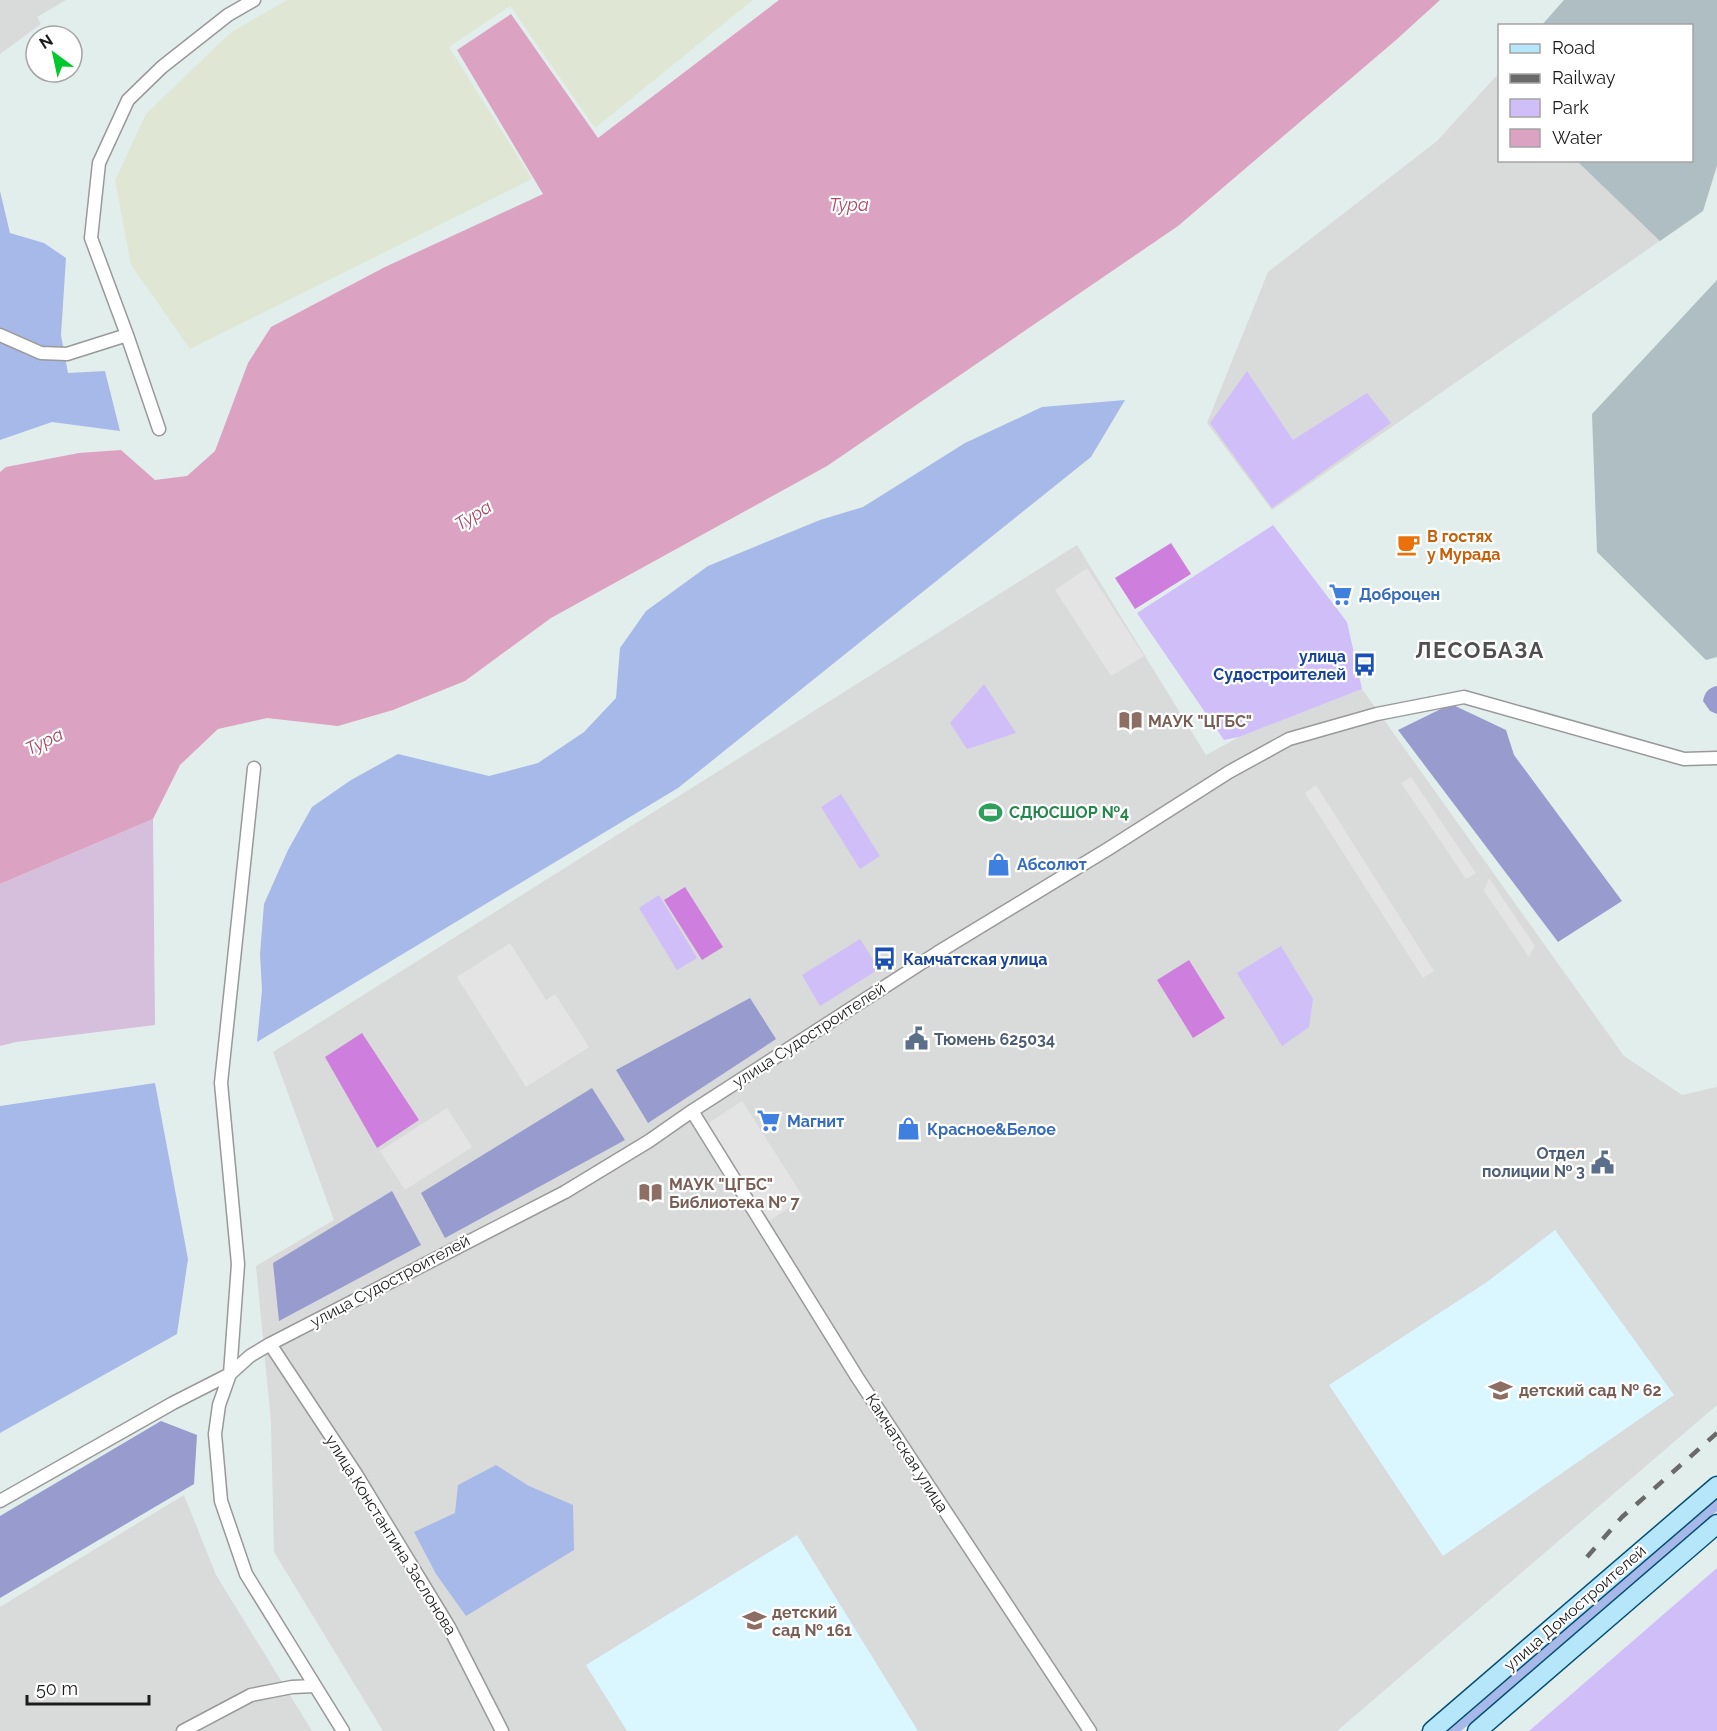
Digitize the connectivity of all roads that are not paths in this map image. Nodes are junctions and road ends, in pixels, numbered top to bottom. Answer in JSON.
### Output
{"nodes":[{"id":1,"x":254,"y":0,"type":"edge"},
{"id":2,"x":0,"y":335,"type":"edge"},
{"id":3,"x":127,"y":335,"type":"junction"},
{"id":4,"x":159,"y":429,"type":"dead end"},
{"id":5,"x":1717,"y":758,"type":"edge"},
{"id":6,"x":254,"y":768,"type":"dead end"},
{"id":7,"x":692,"y":1111,"type":"junction"},
{"id":8,"x":270,"y":1344,"type":"junction"},
{"id":9,"x":230,"y":1374,"type":"junction"},
{"id":10,"x":1717,"y":1486,"type":"edge"},
{"id":11,"x":0,"y":1501,"type":"edge"},
{"id":12,"x":1717,"y":1524,"type":"edge"},
{"id":13,"x":315,"y":1686,"type":"junction"},
{"id":14,"x":184,"y":1731,"type":"edge"},
{"id":15,"x":344,"y":1731,"type":"edge"},
{"id":16,"x":502,"y":1731,"type":"edge"},
{"id":17,"x":1090,"y":1731,"type":"edge"},
{"id":18,"x":1432,"y":1731,"type":"edge"},
{"id":19,"x":1477,"y":1731,"type":"edge"}],
"edges":[{"from":1,"to":3,"type":"street"},
{"from":2,"to":3,"type":"street"},
{"from":3,"to":4,"type":"street"},
{"from":5,"to":7,"type":"street","name":"улица Судостроителей"},
{"from":6,"to":9,"type":"street"},
{"from":7,"to":8,"type":"street","name":"улица Судостроителей"},
{"from":7,"to":17,"type":"street","name":"Камчатская улица"},
{"from":8,"to":9,"type":"street","name":"улица Судостроителей"},
{"from":8,"to":16,"type":"street","name":"улица Константина Заслонова"},
{"from":9,"to":11,"type":"street"},
{"from":9,"to":13,"type":"street"},
{"from":10,"to":18,"type":"main road","name":"улица Домостроителей"},
{"from":12,"to":19,"type":"main road","name":"улица Домостроителей"},
{"from":13,"to":14,"type":"street"},
{"from":13,"to":15,"type":"street"}]}
